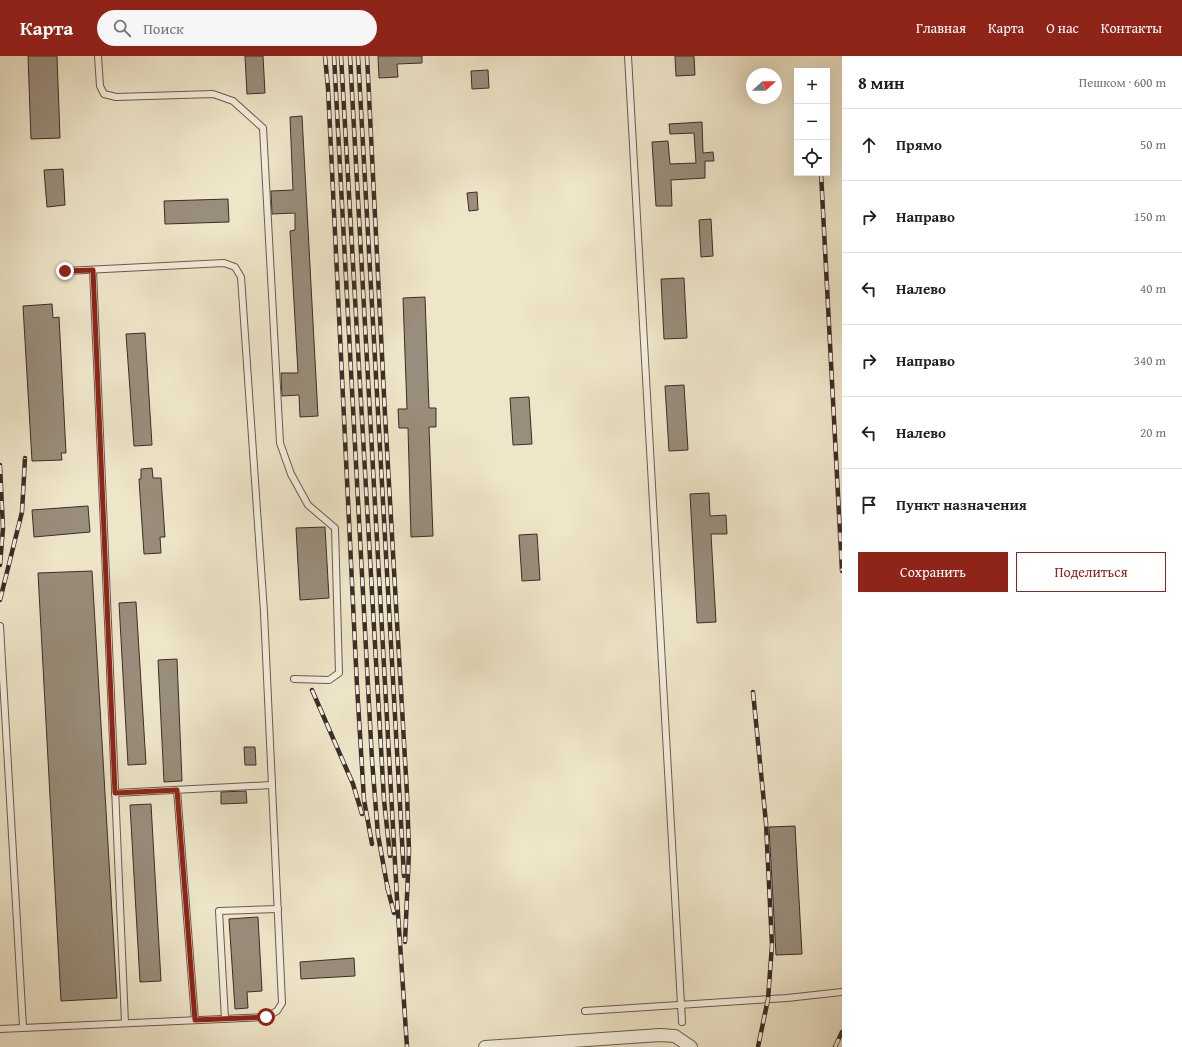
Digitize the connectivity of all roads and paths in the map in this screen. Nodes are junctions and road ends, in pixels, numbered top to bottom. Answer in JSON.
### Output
{"nodes":[{"id":1,"x":98,"y":56,"type":"edge"},
{"id":2,"x":628,"y":56,"type":"edge"},
{"id":3,"x":93,"y":270,"type":"junction"},
{"id":4,"x":65,"y":271,"type":"dead end"},
{"id":5,"x":0,"y":626,"type":"edge"},
{"id":6,"x":294,"y":679,"type":"dead end"},
{"id":7,"x":272,"y":785,"type":"junction"},
{"id":8,"x":177,"y":790,"type":"junction"},
{"id":9,"x":115,"y":793,"type":"junction"},
{"id":10,"x":278,"y":909,"type":"junction"},
{"id":11,"x":842,"y":992,"type":"edge"},
{"id":12,"x":681,"y":1006,"type":"junction"},
{"id":13,"x":585,"y":1011,"type":"dead end"},
{"id":14,"x":225,"y":1019,"type":"junction"},
{"id":15,"x":195,"y":1020,"type":"junction"},
{"id":16,"x":682,"y":1022,"type":"dead end"},
{"id":17,"x":125,"y":1023,"type":"junction"},
{"id":18,"x":23,"y":1028,"type":"junction"},
{"id":19,"x":0,"y":1029,"type":"edge"},
{"id":20,"x":485,"y":1047,"type":"edge"},
{"id":21,"x":692,"y":1047,"type":"edge"}],
"edges":[{"from":1,"to":6,"type":"lane"},
{"from":2,"to":12,"type":"lane"},
{"from":3,"to":4,"type":"lane"},
{"from":3,"to":7,"type":"lane"},
{"from":3,"to":9,"type":"lane"},
{"from":5,"to":18,"type":"lane"},
{"from":7,"to":8,"type":"lane"},
{"from":7,"to":10,"type":"lane"},
{"from":8,"to":9,"type":"lane"},
{"from":8,"to":15,"type":"lane"},
{"from":9,"to":17,"type":"lane"},
{"from":10,"to":14,"type":"lane"},
{"from":10,"to":14,"type":"lane"},
{"from":11,"to":12,"type":"lane"},
{"from":12,"to":13,"type":"lane"},
{"from":12,"to":16,"type":"lane"},
{"from":14,"to":15,"type":"lane"},
{"from":15,"to":17,"type":"lane"},
{"from":17,"to":18,"type":"lane"},
{"from":18,"to":19,"type":"lane"},
{"from":20,"to":21,"type":"street"}]}
